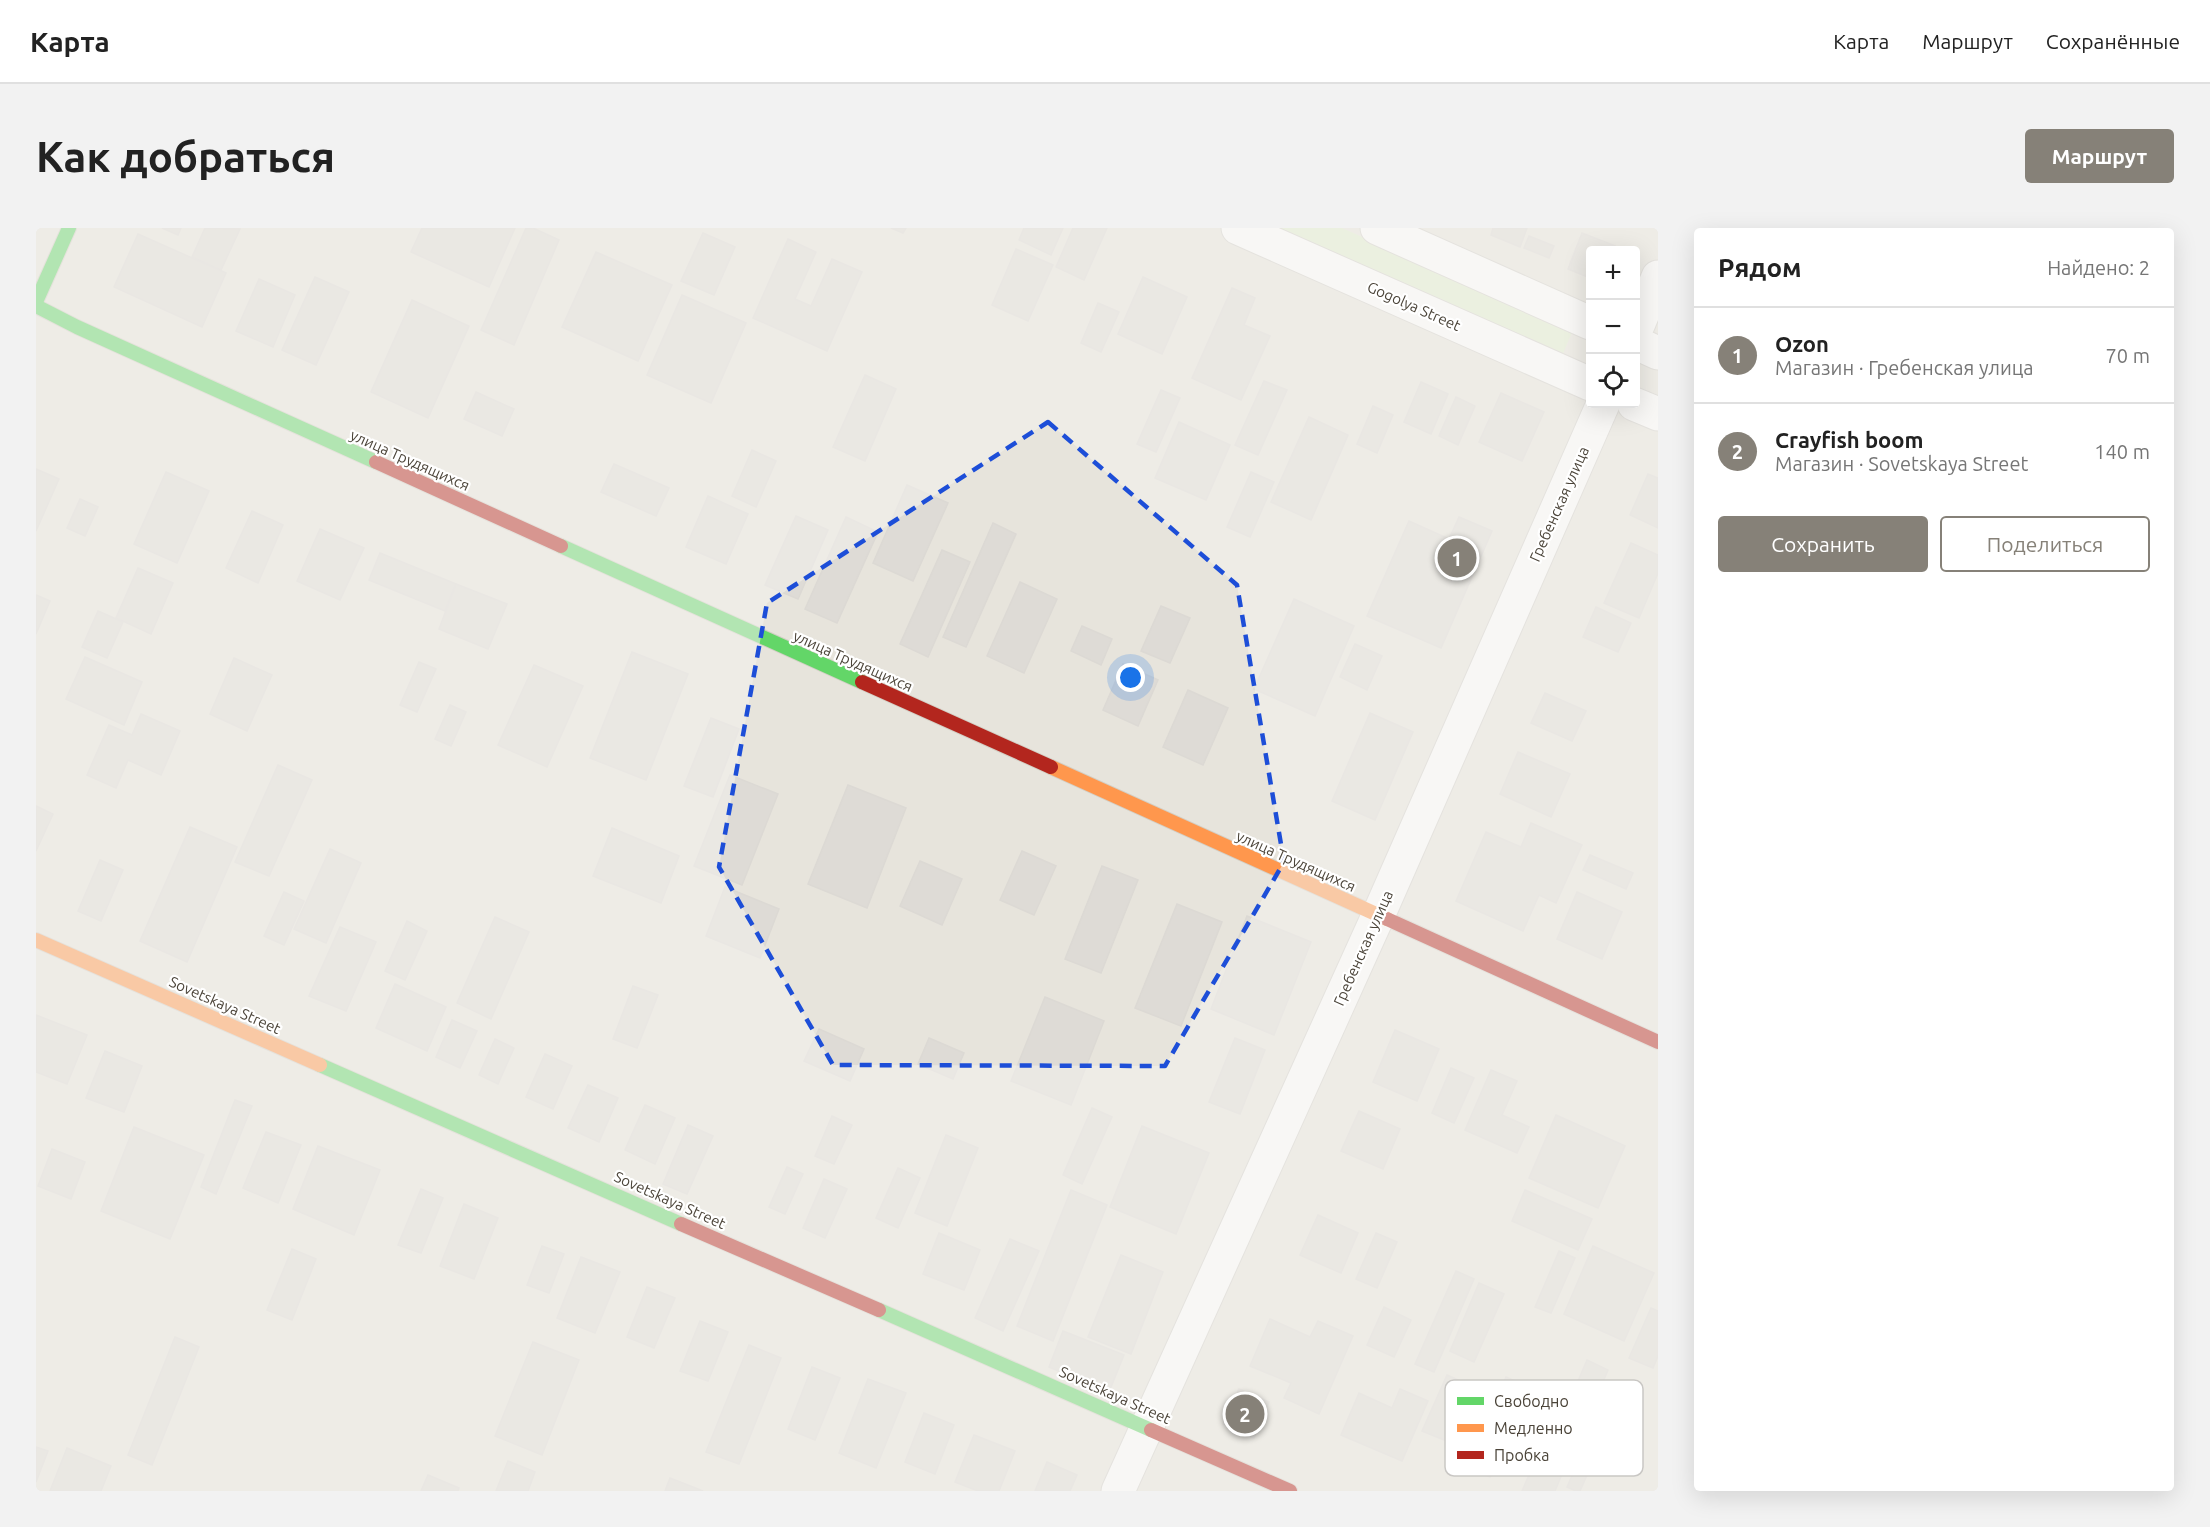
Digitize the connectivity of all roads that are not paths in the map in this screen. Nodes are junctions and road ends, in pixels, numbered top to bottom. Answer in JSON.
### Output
{"nodes":[{"id":1,"x":69,"y":228,"type":"edge"},
{"id":2,"x":1238,"y":228,"type":"edge"},
{"id":3,"x":1377,"y":228,"type":"edge"},
{"id":4,"x":1658,"y":277,"type":"edge"},
{"id":5,"x":36,"y":304,"type":"edge"},
{"id":6,"x":1640,"y":318,"type":"edge"},
{"id":7,"x":1586,"y":321,"type":"edge"},
{"id":8,"x":1640,"y":345,"type":"edge"},
{"id":9,"x":1658,"y":353,"type":"edge"},
{"id":10,"x":1586,"y":382,"type":"edge"},
{"id":11,"x":1640,"y":406,"type":"edge"},
{"id":12,"x":1601,"y":408,"type":"edge"},
{"id":13,"x":1658,"y":414,"type":"edge"},
{"id":14,"x":1378,"y":916,"type":"junction"},
{"id":15,"x":36,"y":940,"type":"edge"},
{"id":16,"x":1658,"y":1042,"type":"edge"},
{"id":17,"x":1146,"y":1426,"type":"junction"},
{"id":18,"x":1118,"y":1491,"type":"edge"},
{"id":19,"x":1290,"y":1491,"type":"edge"}],
"edges":[{"from":1,"to":5,"type":"street"},
{"from":2,"to":10,"type":"street","name":"Gogolya Street"},
{"from":3,"to":7,"type":"street"},
{"from":4,"to":6,"type":"street"},
{"from":5,"to":14,"type":"street","name":"улица Трудящихся"},
{"from":8,"to":9,"type":"street"},
{"from":11,"to":13,"type":"street"},
{"from":12,"to":14,"type":"street","name":"Гребенская улица"},
{"from":14,"to":16,"type":"street","name":"улица Трудящихся"},
{"from":14,"to":17,"type":"street","name":"Гребенская улица"},
{"from":15,"to":17,"type":"street","name":"Sovetskaya Street"},
{"from":17,"to":18,"type":"street","name":"Гребенская улица"},
{"from":17,"to":19,"type":"street","name":"Sovetskaya Street"}]}
